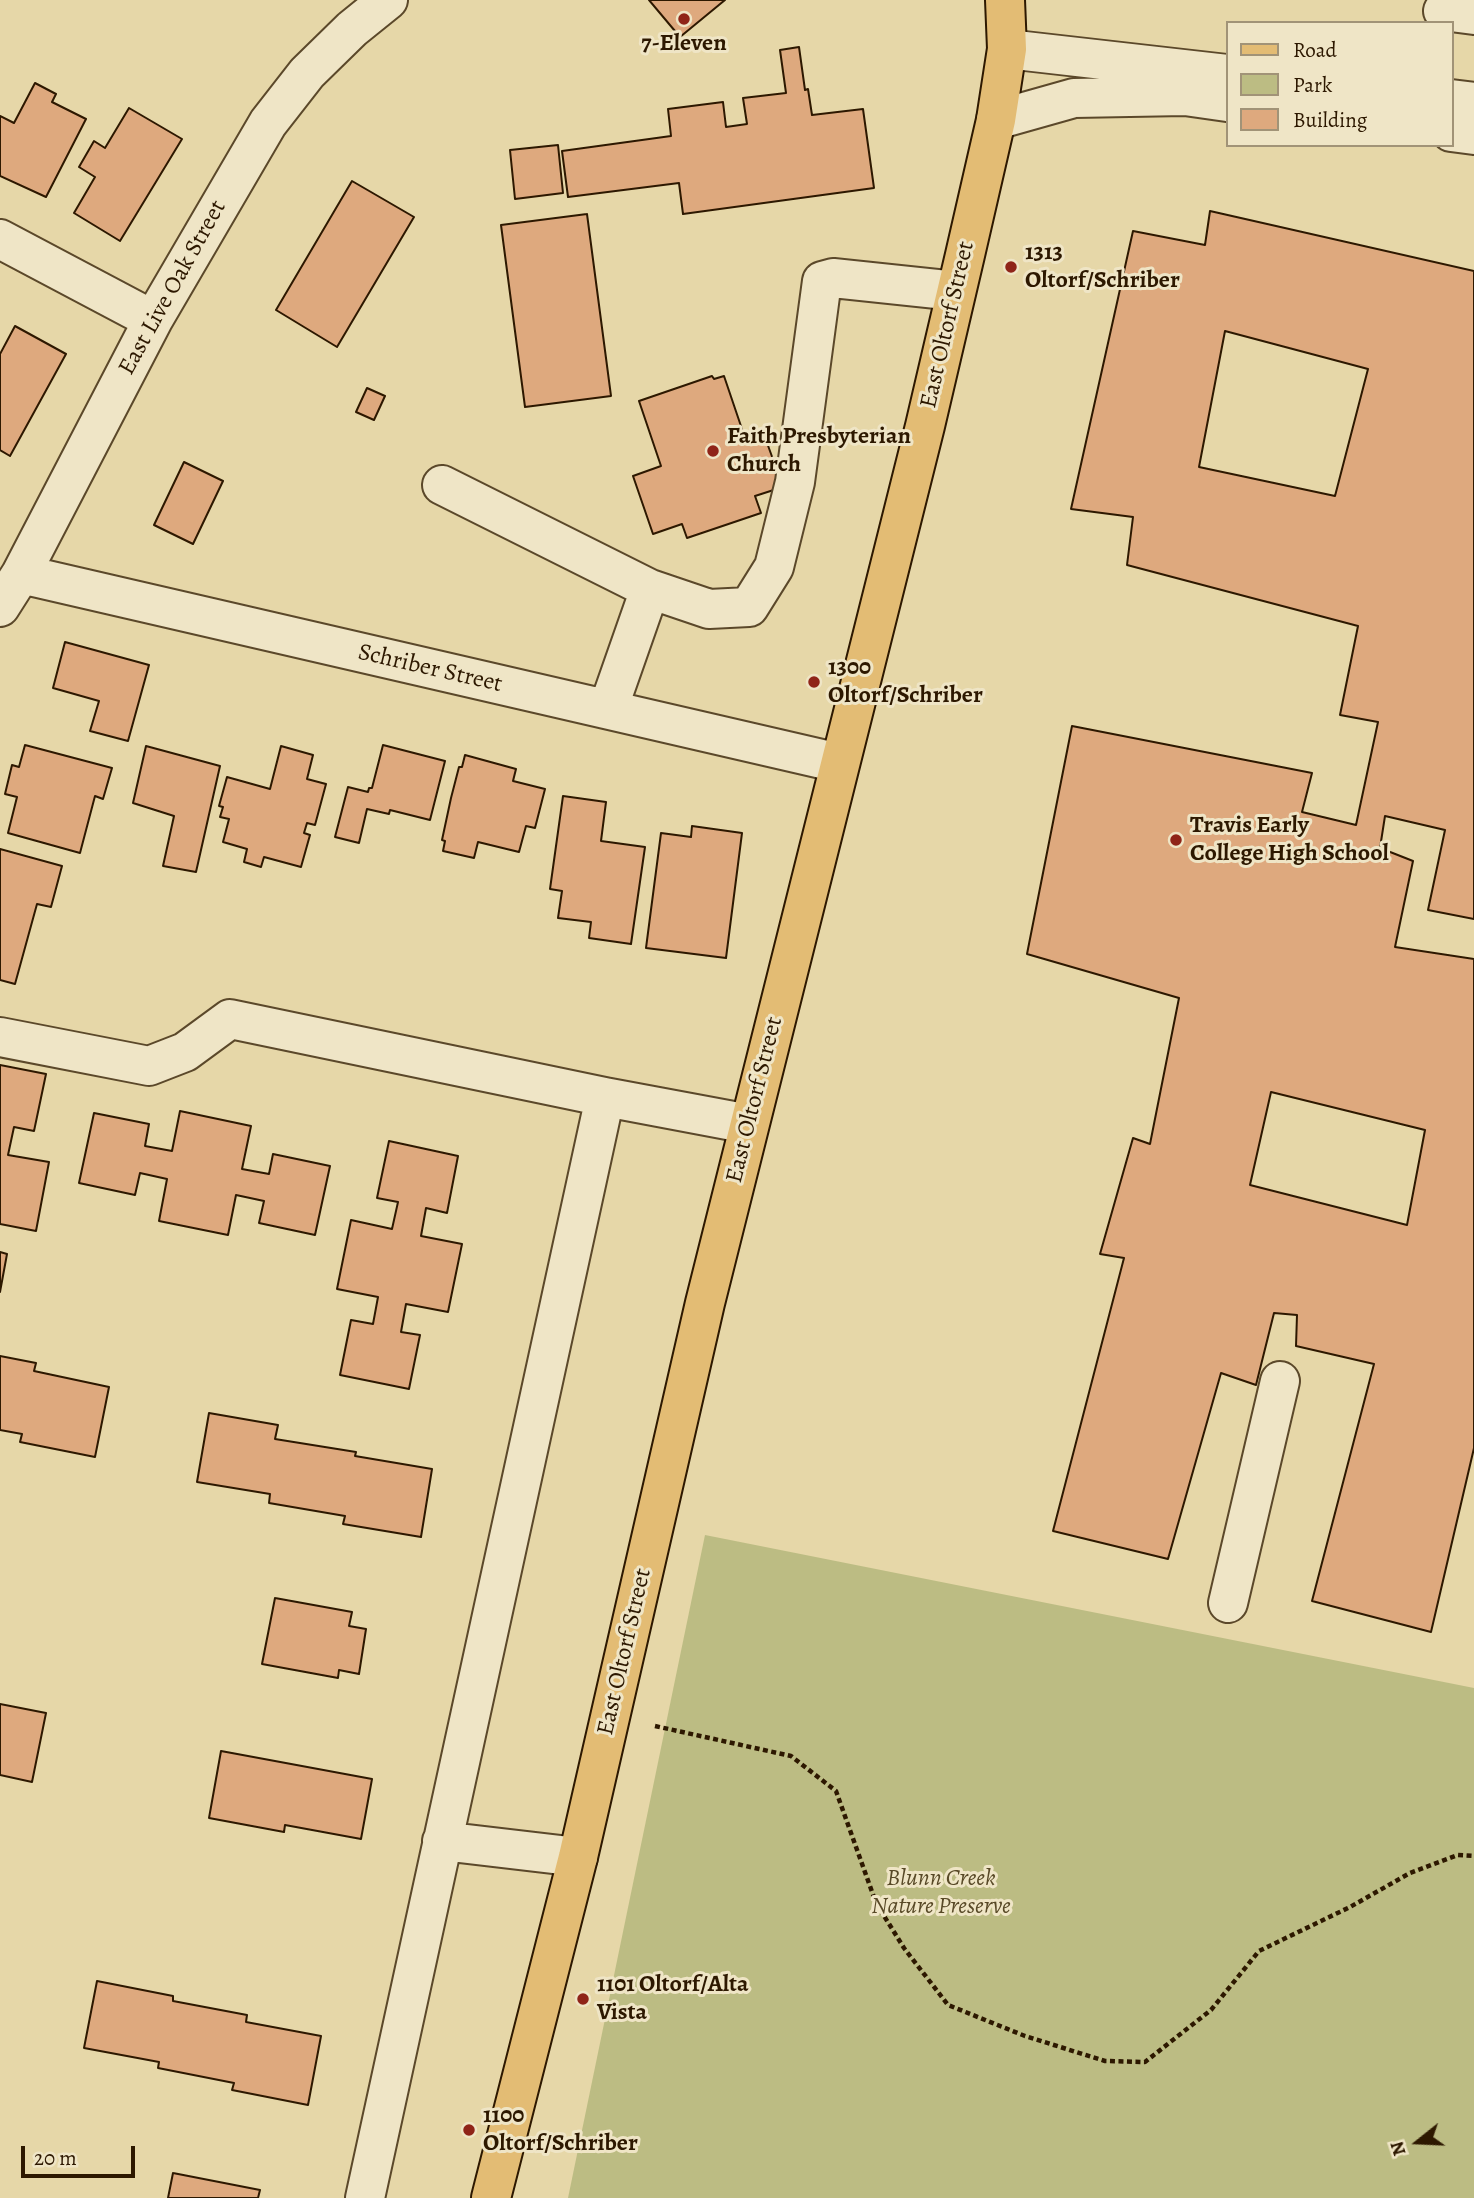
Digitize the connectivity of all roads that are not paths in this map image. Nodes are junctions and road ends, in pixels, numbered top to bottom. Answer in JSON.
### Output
{"nodes":[{"id":1,"x":388,"y":0,"type":"edge"},
{"id":2,"x":1005,"y":0,"type":"edge"},
{"id":3,"x":1006,"y":49,"type":"junction"},
{"id":4,"x":1226,"y":74,"type":"edge"},
{"id":5,"x":1453,"y":99,"type":"edge"},
{"id":6,"x":1226,"y":102,"type":"edge"},
{"id":7,"x":1474,"y":102,"type":"edge"},
{"id":8,"x":996,"y":120,"type":"junction"},
{"id":9,"x":1453,"y":132,"type":"edge"},
{"id":10,"x":1474,"y":135,"type":"edge"},
{"id":11,"x":0,"y":239,"type":"edge"},
{"id":12,"x":956,"y":291,"type":"junction"},
{"id":13,"x":153,"y":320,"type":"junction"},
{"id":14,"x":442,"y":485,"type":"dead end"},
{"id":15,"x":21,"y":574,"type":"junction"},
{"id":16,"x":650,"y":589,"type":"junction"},
{"id":17,"x":0,"y":607,"type":"edge"},
{"id":18,"x":608,"y":709,"type":"junction"},
{"id":19,"x":839,"y":763,"type":"junction"},
{"id":20,"x":0,"y":1037,"type":"edge"},
{"id":21,"x":605,"y":1097,"type":"junction"},
{"id":22,"x":749,"y":1124,"type":"junction"},
{"id":23,"x":1280,"y":1381,"type":"dead end"},
{"id":24,"x":1228,"y":1603,"type":"dead end"},
{"id":25,"x":442,"y":1841,"type":"junction"},
{"id":26,"x":578,"y":1857,"type":"junction"},
{"id":27,"x":365,"y":2198,"type":"edge"},
{"id":28,"x":491,"y":2198,"type":"edge"}],
"edges":[{"from":1,"to":13,"type":"street","name":"East Live Oak Street"},
{"from":2,"to":3,"type":"main road","name":"East Oltorf Street"},
{"from":3,"to":4,"type":"street"},
{"from":3,"to":8,"type":"main road","name":"East Oltorf Street"},
{"from":5,"to":7,"type":"street"},
{"from":6,"to":8,"type":"street"},
{"from":8,"to":12,"type":"main road","name":"East Oltorf Street"},
{"from":9,"to":10,"type":"street"},
{"from":11,"to":13,"type":"street"},
{"from":12,"to":16,"type":"street"},
{"from":12,"to":19,"type":"main road","name":"East Oltorf Street"},
{"from":13,"to":15,"type":"street","name":"East Live Oak Street"},
{"from":14,"to":16,"type":"street"},
{"from":15,"to":17,"type":"street","name":"East Live Oak Street"},
{"from":15,"to":18,"type":"street","name":"Schriber Street"},
{"from":16,"to":18,"type":"street"},
{"from":18,"to":19,"type":"street","name":"Schriber Street"},
{"from":19,"to":22,"type":"main road","name":"East Oltorf Street"},
{"from":20,"to":21,"type":"street"},
{"from":21,"to":22,"type":"street"},
{"from":21,"to":25,"type":"street"},
{"from":22,"to":26,"type":"main road","name":"East Oltorf Street"},
{"from":23,"to":24,"type":"street"},
{"from":25,"to":26,"type":"street"},
{"from":25,"to":27,"type":"street"},
{"from":26,"to":28,"type":"main road","name":"East Oltorf Street"}]}
